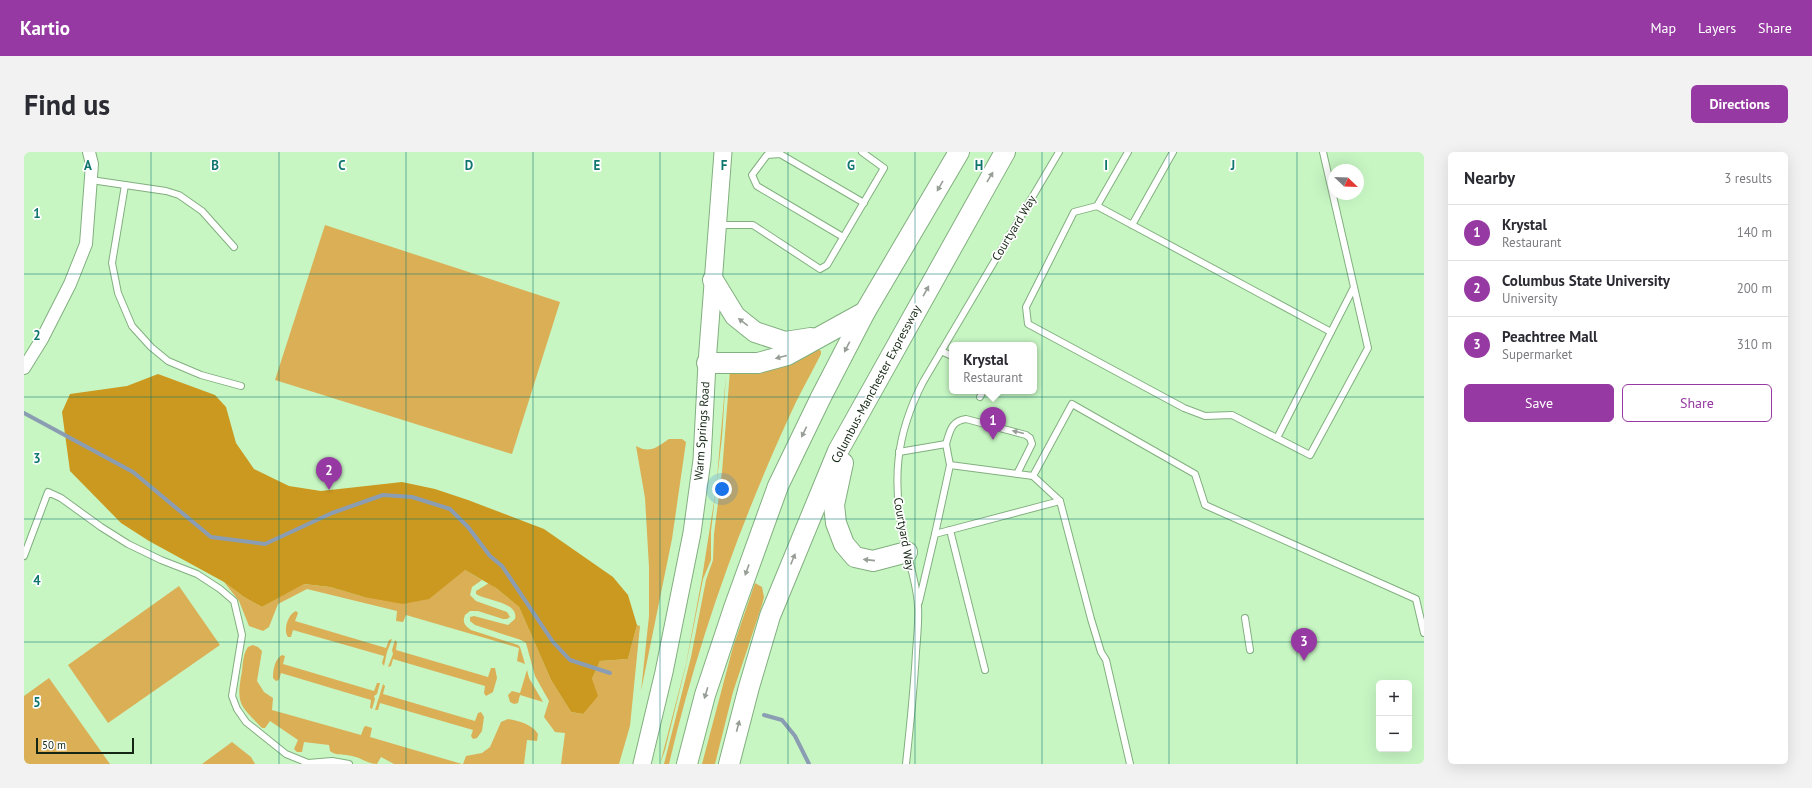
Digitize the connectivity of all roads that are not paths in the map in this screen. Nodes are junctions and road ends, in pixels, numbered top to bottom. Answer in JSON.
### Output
{"nodes":[{"id":1,"x":89,"y":152,"type":"edge"},
{"id":2,"x":723,"y":152,"type":"edge"},
{"id":3,"x":862,"y":152,"type":"edge"},
{"id":4,"x":959,"y":152,"type":"edge"},
{"id":5,"x":1005,"y":152,"type":"edge"},
{"id":6,"x":1059,"y":152,"type":"edge"},
{"id":7,"x":1128,"y":152,"type":"edge"},
{"id":8,"x":1173,"y":152,"type":"edge"},
{"id":9,"x":1323,"y":152,"type":"edge"},
{"id":10,"x":91,"y":180,"type":"junction"},
{"id":11,"x":125,"y":185,"type":"junction"},
{"id":12,"x":864,"y":203,"type":"junction"},
{"id":13,"x":1097,"y":206,"type":"junction"},
{"id":14,"x":717,"y":225,"type":"junction"},
{"id":15,"x":1132,"y":225,"type":"junction"},
{"id":16,"x":843,"y":238,"type":"junction"},
{"id":17,"x":234,"y":247,"type":"dead end"},
{"id":18,"x":713,"y":280,"type":"junction"},
{"id":19,"x":1354,"y":288,"type":"junction"},
{"id":20,"x":865,"y":312,"type":"junction"},
{"id":21,"x":1331,"y":332,"type":"junction"},
{"id":22,"x":819,"y":338,"type":"junction"},
{"id":23,"x":941,"y":351,"type":"junction"},
{"id":24,"x":949,"y":355,"type":"edge"},
{"id":25,"x":707,"y":363,"type":"junction"},
{"id":26,"x":24,"y":368,"type":"edge"},
{"id":27,"x":241,"y":386,"type":"dead end"},
{"id":28,"x":855,"y":418,"type":"junction"},
{"id":29,"x":1277,"y":438,"type":"junction"},
{"id":30,"x":946,"y":444,"type":"junction"},
{"id":31,"x":899,"y":452,"type":"junction"},
{"id":32,"x":950,"y":465,"type":"junction"},
{"id":33,"x":1018,"y":474,"type":"junction"},
{"id":34,"x":1033,"y":476,"type":"junction"},
{"id":35,"x":1060,"y":501,"type":"junction"},
{"id":36,"x":950,"y":530,"type":"junction"},
{"id":37,"x":935,"y":534,"type":"junction"},
{"id":38,"x":24,"y":536,"type":"edge"},
{"id":39,"x":31,"y":539,"type":"junction"},
{"id":40,"x":907,"y":552,"type":"junction"},
{"id":41,"x":24,"y":556,"type":"edge"},
{"id":42,"x":918,"y":607,"type":"junction"},
{"id":43,"x":1245,"y":618,"type":"dead end"},
{"id":44,"x":1424,"y":633,"type":"edge"},
{"id":45,"x":1250,"y":650,"type":"dead end"},
{"id":46,"x":985,"y":670,"type":"dead end"},
{"id":47,"x":349,"y":764,"type":"edge"},
{"id":48,"x":642,"y":764,"type":"edge"},
{"id":49,"x":687,"y":764,"type":"edge"},
{"id":50,"x":729,"y":764,"type":"edge"},
{"id":51,"x":906,"y":764,"type":"edge"},
{"id":52,"x":1130,"y":764,"type":"edge"}],
"edges":[{"from":1,"to":10,"type":"street"},
{"from":2,"to":14,"type":"main road","name":"Warm Springs Road"},
{"from":3,"to":12,"type":"lane"},
{"from":4,"to":20,"type":"highway","one_way":true},
{"from":28,"to":5,"type":"highway","name":"Columbus-Manchester Expressway","one_way":true},
{"from":6,"to":23,"type":"lane","name":"Courtyard Way"},
{"from":7,"to":13,"type":"lane"},
{"from":8,"to":15,"type":"lane"},
{"from":9,"to":19,"type":"lane"},
{"from":10,"to":11,"type":"lane"},
{"from":10,"to":26,"type":"street"},
{"from":11,"to":17,"type":"lane"},
{"from":11,"to":27,"type":"lane"},
{"from":12,"to":16,"type":"lane"},
{"from":12,"to":16,"type":"lane"},
{"from":13,"to":15,"type":"lane"},
{"from":13,"to":29,"type":"lane"},
{"from":14,"to":16,"type":"lane"},
{"from":14,"to":18,"type":"main road","name":"Warm Springs Road"},
{"from":15,"to":21,"type":"lane"},
{"from":22,"to":18,"type":"highway","one_way":true},
{"from":18,"to":25,"type":"main road","name":"Warm Springs Road"},
{"from":19,"to":21,"type":"lane"},
{"from":19,"to":29,"type":"lane"},
{"from":20,"to":22,"type":"highway"},
{"from":20,"to":49,"type":"highway","one_way":true},
{"from":21,"to":29,"type":"lane"},
{"from":22,"to":25,"type":"highway","one_way":true},
{"from":23,"to":24,"type":"lane"},
{"from":23,"to":31,"type":"lane","name":"Courtyard Way"},
{"from":25,"to":48,"type":"main road","name":"Warm Springs Road"},
{"from":40,"to":28,"type":"highway","one_way":true},
{"from":50,"to":28,"type":"highway","name":"Columbus-Manchester Expressway","one_way":true},
{"from":30,"to":31,"type":"lane"},
{"from":30,"to":32,"type":"lane"},
{"from":33,"to":30,"type":"lane","one_way":true},
{"from":31,"to":40,"type":"lane","name":"Courtyard Way"},
{"from":32,"to":33,"type":"lane"},
{"from":32,"to":37,"type":"lane"},
{"from":33,"to":34,"type":"lane"},
{"from":34,"to":35,"type":"lane"},
{"from":34,"to":44,"type":"lane"},
{"from":35,"to":36,"type":"lane"},
{"from":35,"to":52,"type":"lane"},
{"from":36,"to":37,"type":"lane"},
{"from":36,"to":46,"type":"lane"},
{"from":37,"to":42,"type":"lane"},
{"from":38,"to":39,"type":"lane"},
{"from":39,"to":41,"type":"lane"},
{"from":39,"to":47,"type":"lane"},
{"from":40,"to":42,"type":"lane","name":"Courtyard Way"},
{"from":42,"to":51,"type":"lane","name":"Courtyard Way"},
{"from":43,"to":45,"type":"lane"}]}
